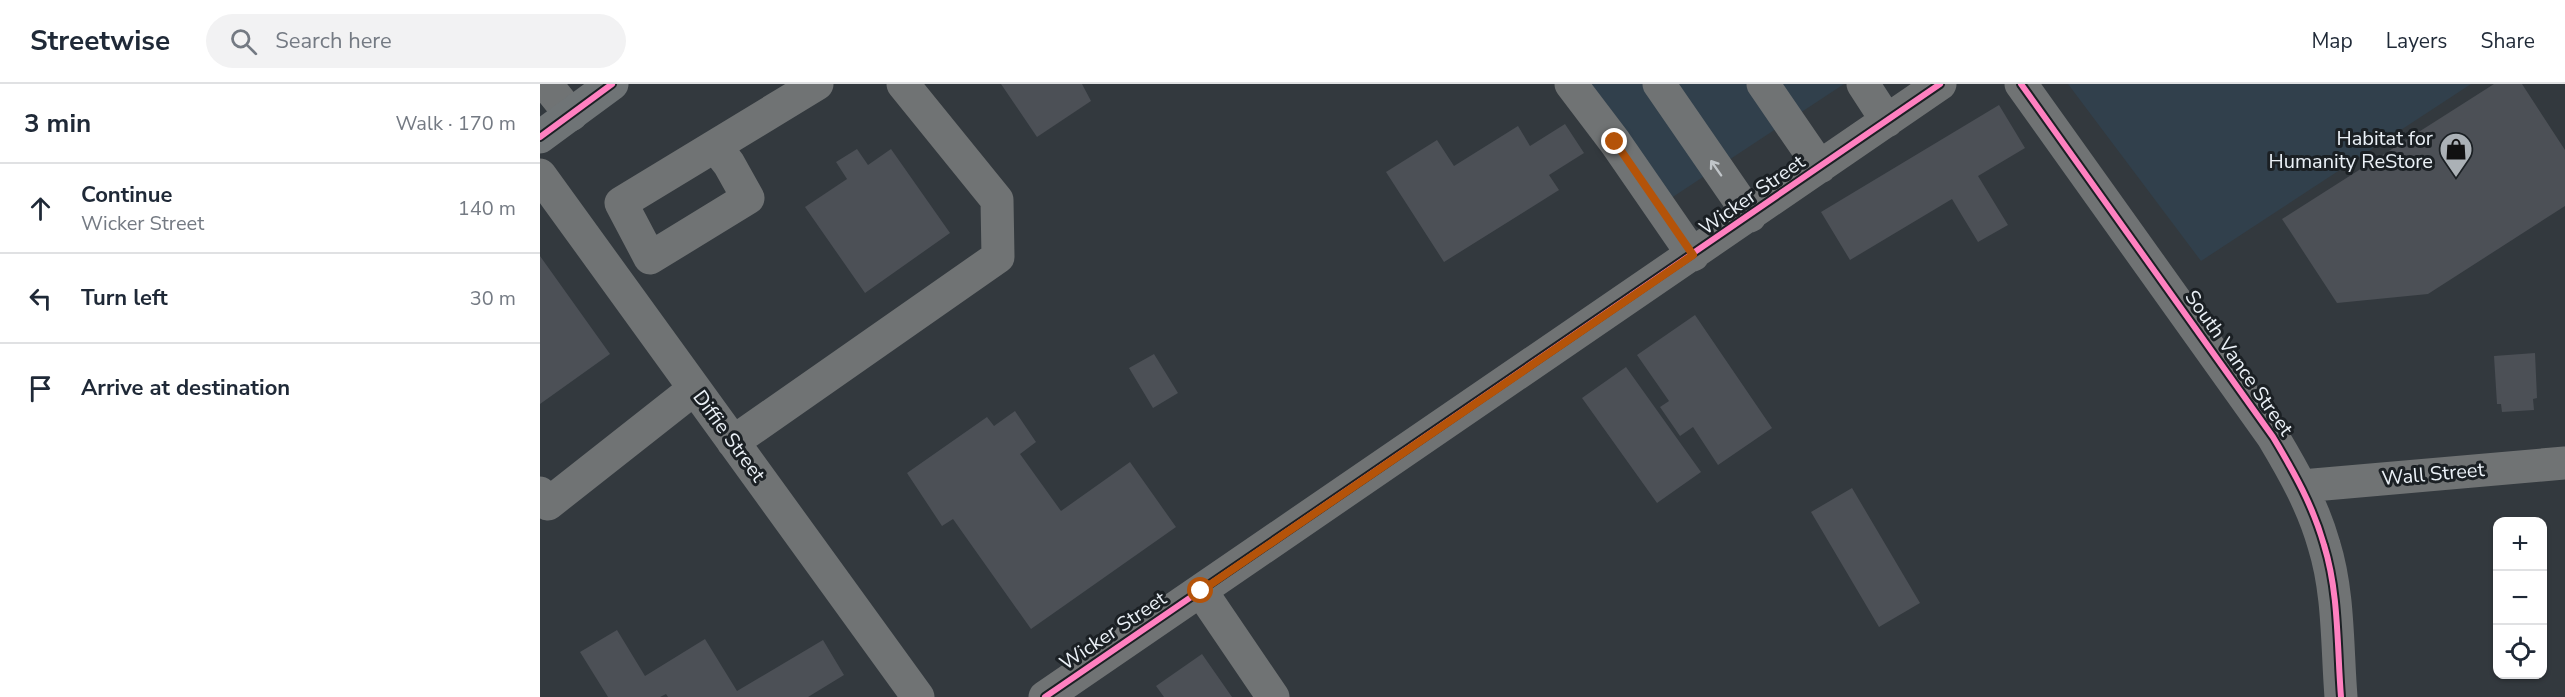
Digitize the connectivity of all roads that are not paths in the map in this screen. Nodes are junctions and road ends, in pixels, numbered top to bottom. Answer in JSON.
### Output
{"nodes":[{"id":1,"x":546,"y":84,"type":"edge"},
{"id":2,"x":612,"y":84,"type":"edge"},
{"id":3,"x":817,"y":84,"type":"edge"},
{"id":4,"x":903,"y":84,"type":"edge"},
{"id":5,"x":1571,"y":84,"type":"edge"},
{"id":6,"x":1659,"y":84,"type":"edge"},
{"id":7,"x":1763,"y":84,"type":"edge"},
{"id":8,"x":1863,"y":84,"type":"edge"},
{"id":9,"x":1940,"y":84,"type":"edge"},
{"id":10,"x":2021,"y":84,"type":"edge"},
{"id":11,"x":572,"y":115,"type":"junction"},
{"id":12,"x":1887,"y":121,"type":"junction"},
{"id":13,"x":540,"y":137,"type":"edge"},
{"id":14,"x":716,"y":146,"type":"dead end"},
{"id":15,"x":1820,"y":168,"type":"junction"},
{"id":16,"x":540,"y":175,"type":"edge"},
{"id":17,"x":1750,"y":216,"type":"junction"},
{"id":18,"x":1693,"y":255,"type":"junction"},
{"id":19,"x":694,"y":388,"type":"junction"},
{"id":20,"x":733,"y":442,"type":"junction"},
{"id":21,"x":2565,"y":462,"type":"edge"},
{"id":22,"x":2302,"y":486,"type":"junction"},
{"id":23,"x":540,"y":493,"type":"edge"},
{"id":24,"x":1201,"y":591,"type":"junction"},
{"id":25,"x":918,"y":697,"type":"edge"},
{"id":26,"x":1045,"y":697,"type":"edge"},
{"id":27,"x":1273,"y":697,"type":"edge"},
{"id":28,"x":2341,"y":697,"type":"edge"}],
"edges":[{"from":1,"to":11,"type":"street"},
{"from":2,"to":11,"type":"main road"},
{"from":3,"to":14,"type":"street"},
{"from":4,"to":20,"type":"street"},
{"from":5,"to":18,"type":"street"},
{"from":17,"to":6,"type":"street","one_way":true},
{"from":7,"to":15,"type":"street"},
{"from":8,"to":12,"type":"street"},
{"from":9,"to":12,"type":"street","name":"Wicker Street"},
{"from":10,"to":22,"type":"street","name":"South Vance Street"},
{"from":11,"to":13,"type":"main road"},
{"from":12,"to":15,"type":"street","name":"Wicker Street"},
{"from":15,"to":17,"type":"street","name":"Wicker Street"},
{"from":16,"to":19,"type":"street","name":"Diffie Street"},
{"from":17,"to":18,"type":"street","name":"Wicker Street"},
{"from":18,"to":24,"type":"street","name":"Wicker Street"},
{"from":19,"to":20,"type":"street","name":"Diffie Street"},
{"from":19,"to":23,"type":"street"},
{"from":20,"to":25,"type":"street","name":"Diffie Street"},
{"from":21,"to":22,"type":"street","name":"Wall Street"},
{"from":22,"to":28,"type":"street","name":"South Vance Street"},
{"from":24,"to":26,"type":"street","name":"Wicker Street"},
{"from":24,"to":27,"type":"street"}]}
